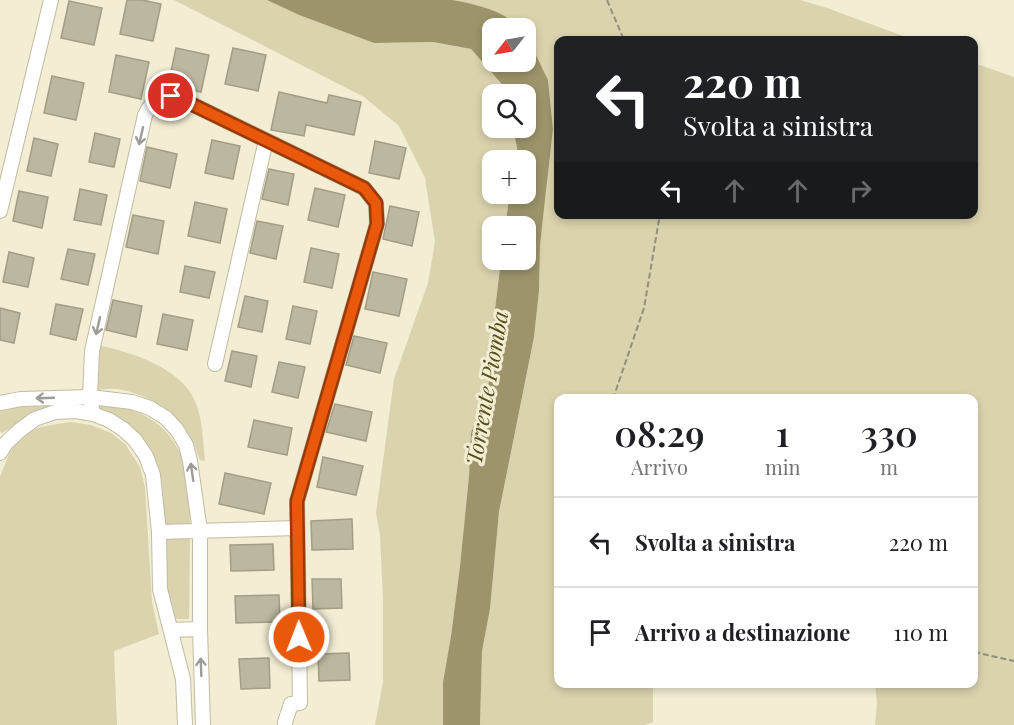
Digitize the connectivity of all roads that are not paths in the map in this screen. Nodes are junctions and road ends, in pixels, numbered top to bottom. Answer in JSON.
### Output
{"nodes":[{"id":1,"x":49,"y":2,"type":"edge"},
{"id":2,"x":266,"y":140,"type":"junction"},
{"id":3,"x":0,"y":211,"type":"edge"},
{"id":4,"x":215,"y":364,"type":"dead end"},
{"id":5,"x":90,"y":397,"type":"junction"},
{"id":6,"x":0,"y":403,"type":"edge"},
{"id":7,"x":93,"y":414,"type":"junction"},
{"id":8,"x":2,"y":444,"type":"edge"},
{"id":9,"x":297,"y":528,"type":"junction"},
{"id":10,"x":159,"y":531,"type":"junction"},
{"id":11,"x":200,"y":531,"type":"junction"},
{"id":12,"x":200,"y":628,"type":"junction"},
{"id":13,"x":171,"y":630,"type":"junction"},
{"id":14,"x":185,"y":725,"type":"edge"},
{"id":15,"x":203,"y":725,"type":"edge"},
{"id":16,"x":285,"y":725,"type":"edge"}],
"edges":[{"from":1,"to":3,"type":"street"},
{"from":2,"to":4,"type":"street"},
{"from":2,"to":5,"type":"street","one_way":true},
{"from":2,"to":9,"type":"street"},
{"from":5,"to":6,"type":"street","one_way":true},
{"from":5,"to":7,"type":"street"},
{"from":11,"to":5,"type":"street","one_way":true},
{"from":7,"to":8,"type":"street"},
{"from":7,"to":10,"type":"street"},
{"from":9,"to":11,"type":"street"},
{"from":9,"to":16,"type":"street"},
{"from":10,"to":11,"type":"street"},
{"from":10,"to":13,"type":"street"},
{"from":11,"to":12,"type":"street"},
{"from":12,"to":13,"type":"street"},
{"from":15,"to":12,"type":"street","one_way":true},
{"from":13,"to":14,"type":"street"}]}
